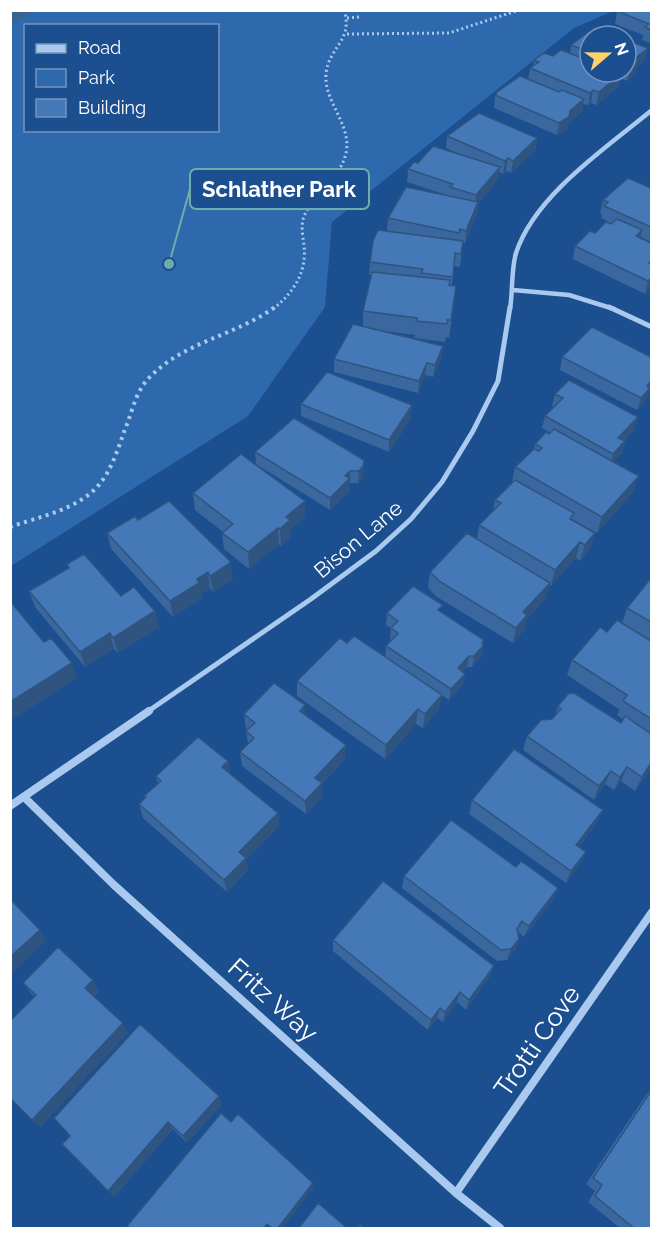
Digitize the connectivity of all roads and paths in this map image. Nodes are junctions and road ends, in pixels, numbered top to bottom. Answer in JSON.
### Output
{"nodes":[{"id":1,"x":344,"y":10,"type":"edge"},
{"id":2,"x":519,"y":10,"type":"edge"},
{"id":3,"x":359,"y":17,"type":"dead end"},
{"id":4,"x":347,"y":18,"type":"junction"},
{"id":5,"x":347,"y":34,"type":"junction"},
{"id":6,"x":651,"y":110,"type":"edge"},
{"id":7,"x":513,"y":290,"type":"junction"},
{"id":8,"x":651,"y":327,"type":"edge"},
{"id":9,"x":10,"y":527,"type":"edge"},
{"id":10,"x":24,"y":797,"type":"junction"},
{"id":11,"x":10,"y":806,"type":"edge"},
{"id":12,"x":651,"y":912,"type":"edge"},
{"id":13,"x":456,"y":1193,"type":"junction"},
{"id":14,"x":500,"y":1228,"type":"edge"}],
"edges":[{"from":1,"to":4,"type":"path"},
{"from":2,"to":5,"type":"path"},
{"from":3,"to":4,"type":"path"},
{"from":4,"to":5,"type":"path"},
{"from":5,"to":9,"type":"path"},
{"from":6,"to":7,"type":"street","name":"Bison Lane"},
{"from":7,"to":8,"type":"street"},
{"from":7,"to":10,"type":"street","name":"Bison Lane"},
{"from":10,"to":11,"type":"street","name":"Bison Lane"},
{"from":10,"to":13,"type":"street","name":"Fritz Way"},
{"from":12,"to":13,"type":"street","name":"Trotti Cove"},
{"from":13,"to":14,"type":"street","name":"Fritz Way"}]}
